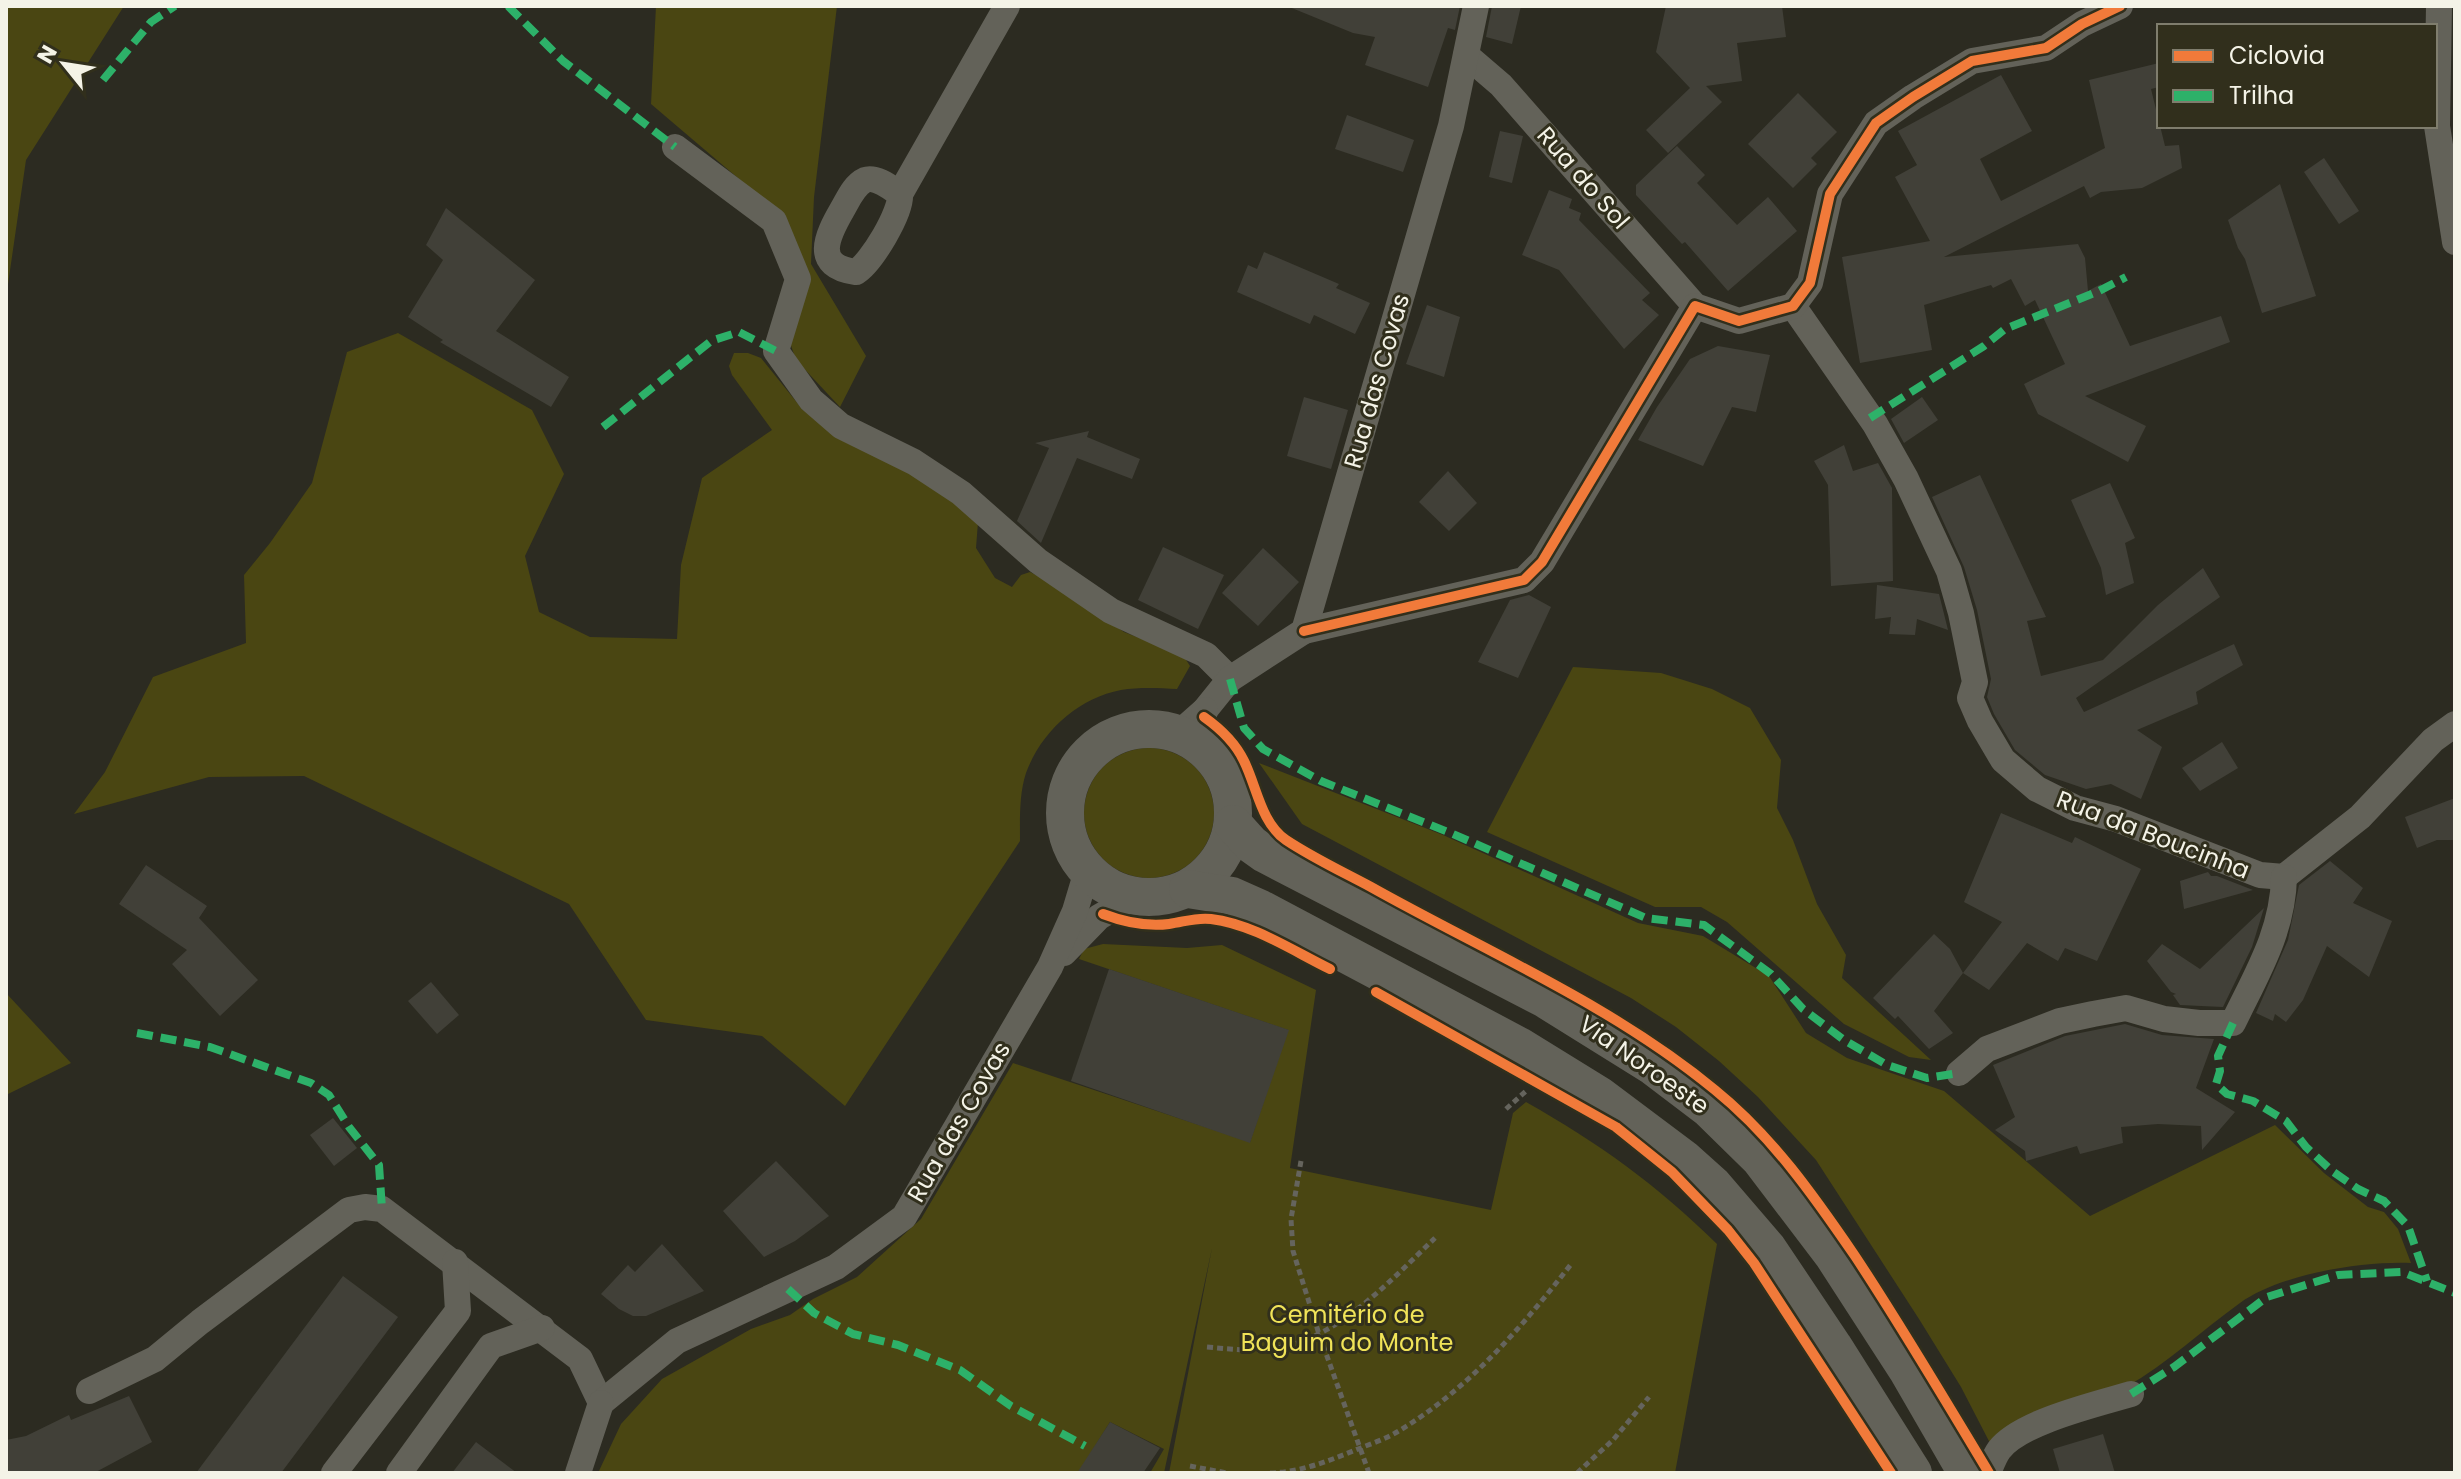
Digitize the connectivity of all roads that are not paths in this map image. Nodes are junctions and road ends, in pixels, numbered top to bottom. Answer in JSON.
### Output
{"nodes":[{"id":1,"x":1007,"y":6,"type":"edge"},
{"id":2,"x":1476,"y":6,"type":"edge"},
{"id":3,"x":2120,"y":6,"type":"edge"},
{"id":4,"x":2439,"y":6,"type":"edge"},
{"id":5,"x":1466,"y":55,"type":"junction"},
{"id":6,"x":2437,"y":126,"type":"junction"},
{"id":7,"x":675,"y":147,"type":"dead end"},
{"id":8,"x":2455,"y":153,"type":"edge"},
{"id":9,"x":900,"y":194,"type":"dead end"},
{"id":10,"x":2455,"y":242,"type":"edge"},
{"id":11,"x":1695,"y":306,"type":"junction"},
{"id":12,"x":1793,"y":306,"type":"junction"},
{"id":13,"x":1304,"y":631,"type":"junction"},
{"id":14,"x":1230,"y":679,"type":"junction"},
{"id":15,"x":2455,"y":724,"type":"edge"},
{"id":16,"x":1196,"y":730,"type":"junction"},
{"id":17,"x":1233,"y":824,"type":"junction"},
{"id":18,"x":1087,"y":871,"type":"junction"},
{"id":19,"x":2284,"y":877,"type":"junction"},
{"id":20,"x":1188,"y":889,"type":"junction"},
{"id":21,"x":1134,"y":897,"type":"junction"},
{"id":22,"x":1050,"y":967,"type":"junction"},
{"id":23,"x":1959,"y":1073,"type":"dead end"},
{"id":24,"x":455,"y":1262,"type":"junction"},
{"id":25,"x":542,"y":1328,"type":"junction"},
{"id":26,"x":89,"y":1391,"type":"dead end"},
{"id":27,"x":2131,"y":1394,"type":"dead end"},
{"id":28,"x":601,"y":1403,"type":"junction"},
{"id":29,"x":334,"y":1473,"type":"edge"},
{"id":30,"x":399,"y":1473,"type":"edge"},
{"id":31,"x":578,"y":1473,"type":"edge"},
{"id":32,"x":1913,"y":1473,"type":"edge"},
{"id":33,"x":1967,"y":1473,"type":"edge"},
{"id":34,"x":1988,"y":1473,"type":"edge"}],
"edges":[{"from":1,"to":9,"type":"street"},
{"from":2,"to":5,"type":"street","name":"Rua das Covas"},
{"from":3,"to":12,"type":"street"},
{"from":4,"to":6,"type":"street"},
{"from":5,"to":11,"type":"street","name":"Rua do Sol"},
{"from":5,"to":13,"type":"street","name":"Rua das Covas"},
{"from":6,"to":8,"type":"street"},
{"from":6,"to":10,"type":"street"},
{"from":7,"to":14,"type":"street"},
{"from":11,"to":12,"type":"street"},
{"from":11,"to":13,"type":"street"},
{"from":12,"to":19,"type":"street","name":"Rua da Boucinha"},
{"from":13,"to":14,"type":"street"},
{"from":14,"to":16,"type":"street"},
{"from":15,"to":19,"type":"street"},
{"from":16,"to":17,"type":"main road"},
{"from":16,"to":18,"type":"main road"},
{"from":17,"to":20,"type":"main road"},
{"from":17,"to":33,"type":"main road","name":"Via Noroeste"},
{"from":18,"to":21,"type":"main road"},
{"from":18,"to":22,"type":"street","name":"Rua das Covas"},
{"from":19,"to":23,"type":"street","name":"Rua da Boucinha"},
{"from":20,"to":21,"type":"main road"},
{"from":20,"to":32,"type":"main road"},
{"from":21,"to":22,"type":"street","name":"Rua das Covas"},
{"from":22,"to":28,"type":"street","name":"Rua das Covas"},
{"from":24,"to":25,"type":"street"},
{"from":24,"to":26,"type":"street"},
{"from":24,"to":29,"type":"street"},
{"from":25,"to":28,"type":"street"},
{"from":25,"to":30,"type":"street"},
{"from":27,"to":34,"type":"street"},
{"from":28,"to":31,"type":"street"}]}
